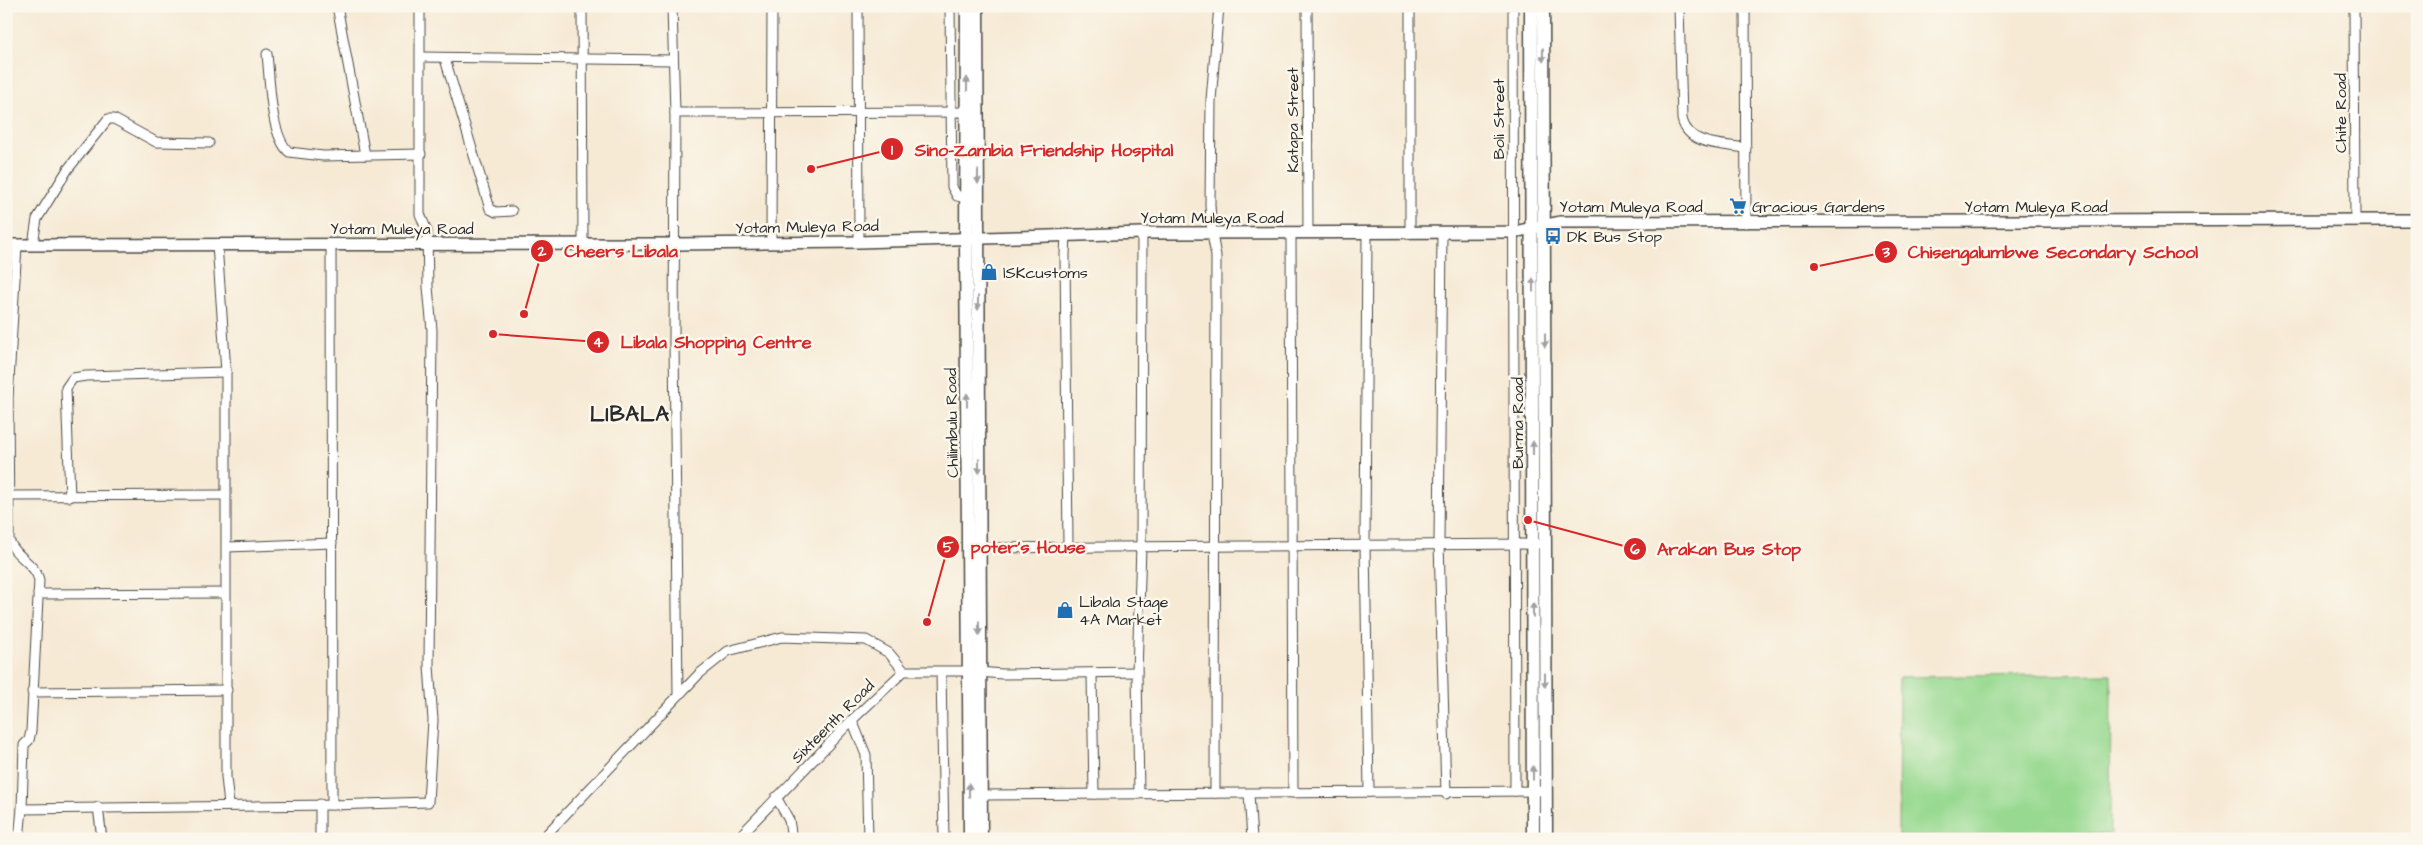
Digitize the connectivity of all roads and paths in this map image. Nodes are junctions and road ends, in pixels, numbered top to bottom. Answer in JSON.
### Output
{"nodes":[{"id":1,"x":337,"y":6,"type":"edge"},
{"id":2,"x":420,"y":6,"type":"edge"},
{"id":3,"x":582,"y":6,"type":"edge"},
{"id":4,"x":672,"y":6,"type":"edge"},
{"id":5,"x":772,"y":6,"type":"edge"},
{"id":6,"x":858,"y":6,"type":"edge"},
{"id":7,"x":950,"y":6,"type":"edge"},
{"id":8,"x":967,"y":6,"type":"edge"},
{"id":9,"x":977,"y":6,"type":"edge"},
{"id":10,"x":1219,"y":6,"type":"edge"},
{"id":11,"x":1307,"y":6,"type":"edge"},
{"id":12,"x":1410,"y":6,"type":"edge"},
{"id":13,"x":1513,"y":6,"type":"edge"},
{"id":14,"x":1531,"y":6,"type":"edge"},
{"id":15,"x":1543,"y":6,"type":"edge"},
{"id":16,"x":1679,"y":6,"type":"edge"},
{"id":17,"x":1745,"y":6,"type":"edge"},
{"id":18,"x":2354,"y":6,"type":"edge"},
{"id":19,"x":268,"y":54,"type":"dead end"},
{"id":20,"x":420,"y":57,"type":"junction"},
{"id":21,"x":582,"y":57,"type":"junction"},
{"id":22,"x":445,"y":59,"type":"junction"},
{"id":23,"x":673,"y":60,"type":"junction"},
{"id":24,"x":952,"y":111,"type":"junction"},
{"id":25,"x":772,"y":112,"type":"junction"},
{"id":26,"x":857,"y":112,"type":"junction"},
{"id":27,"x":972,"y":112,"type":"junction"},
{"id":28,"x":675,"y":113,"type":"junction"},
{"id":29,"x":209,"y":143,"type":"dead end"},
{"id":30,"x":1746,"y":148,"type":"junction"},
{"id":31,"x":421,"y":154,"type":"junction"},
{"id":32,"x":365,"y":155,"type":"junction"},
{"id":33,"x":966,"y":198,"type":"junction"},
{"id":34,"x":512,"y":211,"type":"dead end"},
{"id":35,"x":2355,"y":219,"type":"junction"},
{"id":36,"x":2417,"y":220,"type":"edge"},
{"id":37,"x":1746,"y":223,"type":"junction"},
{"id":38,"x":1545,"y":224,"type":"junction"},
{"id":39,"x":1533,"y":229,"type":"junction"},
{"id":40,"x":1514,"y":232,"type":"junction"},
{"id":41,"x":1142,"y":233,"type":"junction"},
{"id":42,"x":1291,"y":233,"type":"junction"},
{"id":43,"x":1308,"y":233,"type":"junction"},
{"id":44,"x":1367,"y":233,"type":"junction"},
{"id":45,"x":1410,"y":233,"type":"junction"},
{"id":46,"x":1442,"y":233,"type":"junction"},
{"id":47,"x":1066,"y":234,"type":"junction"},
{"id":48,"x":1212,"y":234,"type":"junction"},
{"id":49,"x":972,"y":237,"type":"junction"},
{"id":50,"x":859,"y":242,"type":"junction"},
{"id":51,"x":771,"y":243,"type":"junction"},
{"id":52,"x":33,"y":244,"type":"junction"},
{"id":53,"x":217,"y":244,"type":"junction"},
{"id":54,"x":331,"y":244,"type":"junction"},
{"id":55,"x":426,"y":244,"type":"junction"},
{"id":56,"x":675,"y":244,"type":"junction"},
{"id":57,"x":11,"y":245,"type":"edge"},
{"id":58,"x":583,"y":245,"type":"junction"},
{"id":59,"x":14,"y":293,"type":"junction"},
{"id":60,"x":6,"y":301,"type":"edge"},
{"id":61,"x":226,"y":372,"type":"junction"},
{"id":62,"x":225,"y":495,"type":"junction"},
{"id":63,"x":8,"y":496,"type":"junction"},
{"id":64,"x":70,"y":497,"type":"junction"},
{"id":65,"x":1439,"y":543,"type":"junction"},
{"id":66,"x":1515,"y":543,"type":"junction"},
{"id":67,"x":332,"y":544,"type":"junction"},
{"id":68,"x":1216,"y":544,"type":"junction"},
{"id":69,"x":1292,"y":544,"type":"junction"},
{"id":70,"x":1365,"y":544,"type":"junction"},
{"id":71,"x":1539,"y":544,"type":"junction"},
{"id":72,"x":1068,"y":546,"type":"junction"},
{"id":73,"x":1141,"y":546,"type":"junction"},
{"id":74,"x":227,"y":547,"type":"junction"},
{"id":75,"x":979,"y":548,"type":"junction"},
{"id":76,"x":225,"y":593,"type":"junction"},
{"id":77,"x":38,"y":594,"type":"junction"},
{"id":78,"x":904,"y":671,"type":"junction"},
{"id":79,"x":974,"y":671,"type":"junction"},
{"id":80,"x":941,"y":672,"type":"junction"},
{"id":81,"x":1137,"y":672,"type":"junction"},
{"id":82,"x":1092,"y":674,"type":"junction"},
{"id":83,"x":227,"y":690,"type":"junction"},
{"id":84,"x":32,"y":692,"type":"junction"},
{"id":85,"x":678,"y":695,"type":"junction"},
{"id":86,"x":852,"y":720,"type":"junction"},
{"id":87,"x":1515,"y":791,"type":"junction"},
{"id":88,"x":1539,"y":791,"type":"junction"},
{"id":89,"x":1369,"y":792,"type":"junction"},
{"id":90,"x":1215,"y":793,"type":"junction"},
{"id":91,"x":1293,"y":793,"type":"junction"},
{"id":92,"x":1094,"y":794,"type":"junction"},
{"id":93,"x":1139,"y":794,"type":"junction"},
{"id":94,"x":1249,"y":794,"type":"junction"},
{"id":95,"x":1446,"y":794,"type":"junction"},
{"id":96,"x":981,"y":796,"type":"junction"},
{"id":97,"x":776,"y":798,"type":"junction"},
{"id":98,"x":320,"y":804,"type":"junction"},
{"id":99,"x":332,"y":804,"type":"junction"},
{"id":100,"x":229,"y":805,"type":"junction"},
{"id":101,"x":98,"y":807,"type":"junction"},
{"id":102,"x":22,"y":809,"type":"junction"},
{"id":103,"x":19,"y":839,"type":"edge"},
{"id":104,"x":102,"y":839,"type":"edge"},
{"id":105,"x":320,"y":839,"type":"edge"},
{"id":106,"x":542,"y":839,"type":"edge"},
{"id":107,"x":736,"y":839,"type":"edge"},
{"id":108,"x":792,"y":839,"type":"edge"},
{"id":109,"x":868,"y":839,"type":"edge"},
{"id":110,"x":944,"y":839,"type":"edge"},
{"id":111,"x":970,"y":839,"type":"edge"},
{"id":112,"x":981,"y":839,"type":"edge"},
{"id":113,"x":1252,"y":839,"type":"edge"},
{"id":114,"x":1533,"y":839,"type":"edge"},
{"id":115,"x":1546,"y":839,"type":"edge"}],
"edges":[{"from":1,"to":32,"type":"street"},
{"from":2,"to":20,"type":"street"},
{"from":3,"to":21,"type":"street"},
{"from":4,"to":23,"type":"street"},
{"from":5,"to":25,"type":"street"},
{"from":6,"to":26,"type":"street"},
{"from":7,"to":24,"type":"street"},
{"from":27,"to":8,"type":"main road","name":"Chilimbulu Road","one_way":true},
{"from":9,"to":27,"type":"main road","name":"Chilimbulu Road"},
{"from":10,"to":48,"type":"street"},
{"from":11,"to":43,"type":"street","name":"Katapa Street"},
{"from":12,"to":45,"type":"street"},
{"from":13,"to":40,"type":"street","name":"Boli Street"},
{"from":14,"to":39,"type":"main road","name":"Burma Road"},
{"from":15,"to":38,"type":"main road","name":"Burma Road","one_way":true},
{"from":16,"to":30,"type":"street"},
{"from":17,"to":30,"type":"street"},
{"from":18,"to":35,"type":"street","name":"Chite Road"},
{"from":19,"to":32,"type":"street"},
{"from":20,"to":22,"type":"street"},
{"from":20,"to":31,"type":"street"},
{"from":21,"to":22,"type":"street"},
{"from":21,"to":23,"type":"street"},
{"from":21,"to":58,"type":"street"},
{"from":22,"to":34,"type":"street"},
{"from":23,"to":28,"type":"street"},
{"from":24,"to":26,"type":"street"},
{"from":24,"to":27,"type":"street"},
{"from":24,"to":33,"type":"street"},
{"from":25,"to":26,"type":"street"},
{"from":25,"to":28,"type":"street"},
{"from":25,"to":51,"type":"street"},
{"from":26,"to":50,"type":"street"},
{"from":27,"to":33,"type":"main road","name":"Chilimbulu Road"},
{"from":27,"to":49,"type":"main road","name":"Chilimbulu Road","one_way":true},
{"from":28,"to":56,"type":"street"},
{"from":29,"to":52,"type":"street"},
{"from":30,"to":37,"type":"street"},
{"from":31,"to":32,"type":"street"},
{"from":31,"to":55,"type":"street"},
{"from":33,"to":49,"type":"main road","name":"Chilimbulu Road"},
{"from":35,"to":36,"type":"street","name":"Yotam Muleya Road"},
{"from":35,"to":37,"type":"street","name":"Yotam Muleya Road"},
{"from":37,"to":38,"type":"street","name":"Yotam Muleya Road"},
{"from":38,"to":39,"type":"street","name":"Yotam Muleya Road"},
{"from":38,"to":71,"type":"main road","name":"Burma Road","one_way":true},
{"from":39,"to":40,"type":"street","name":"Yotam Muleya Road"},
{"from":71,"to":39,"type":"main road","name":"Burma Road","one_way":true},
{"from":40,"to":46,"type":"street","name":"Yotam Muleya Road"},
{"from":40,"to":66,"type":"street","name":"Boli Street"},
{"from":41,"to":47,"type":"street","name":"Yotam Muleya Road"},
{"from":41,"to":48,"type":"street","name":"Yotam Muleya Road"},
{"from":41,"to":73,"type":"street"},
{"from":42,"to":43,"type":"street","name":"Yotam Muleya Road"},
{"from":42,"to":48,"type":"street","name":"Yotam Muleya Road"},
{"from":42,"to":69,"type":"street"},
{"from":43,"to":44,"type":"street","name":"Yotam Muleya Road"},
{"from":44,"to":45,"type":"street","name":"Yotam Muleya Road"},
{"from":44,"to":70,"type":"street"},
{"from":45,"to":46,"type":"street","name":"Yotam Muleya Road"},
{"from":46,"to":65,"type":"street"},
{"from":47,"to":49,"type":"street","name":"Yotam Muleya Road"},
{"from":47,"to":72,"type":"street"},
{"from":48,"to":68,"type":"street"},
{"from":49,"to":50,"type":"street","name":"Yotam Muleya Road"},
{"from":49,"to":75,"type":"main road","name":"Chilimbulu Road","one_way":true},
{"from":79,"to":49,"type":"main road","name":"Chilimbulu Road","one_way":true},
{"from":50,"to":51,"type":"street","name":"Yotam Muleya Road"},
{"from":51,"to":56,"type":"street","name":"Yotam Muleya Road"},
{"from":52,"to":53,"type":"street","name":"Yotam Muleya Road"},
{"from":52,"to":57,"type":"street","name":"Yotam Muleya Road"},
{"from":53,"to":54,"type":"street","name":"Yotam Muleya Road"},
{"from":53,"to":61,"type":"street"},
{"from":54,"to":55,"type":"street","name":"Yotam Muleya Road"},
{"from":54,"to":67,"type":"street"},
{"from":55,"to":58,"type":"street","name":"Yotam Muleya Road"},
{"from":55,"to":99,"type":"street"},
{"from":56,"to":58,"type":"street","name":"Yotam Muleya Road"},
{"from":56,"to":85,"type":"street"},
{"from":57,"to":59,"type":"street"},
{"from":59,"to":60,"type":"street"},
{"from":59,"to":63,"type":"street"},
{"from":61,"to":62,"type":"street"},
{"from":61,"to":64,"type":"street"},
{"from":62,"to":64,"type":"street"},
{"from":62,"to":74,"type":"street"},
{"from":63,"to":64,"type":"street"},
{"from":63,"to":77,"type":"street"},
{"from":65,"to":66,"type":"street"},
{"from":65,"to":70,"type":"street"},
{"from":65,"to":95,"type":"street"},
{"from":66,"to":71,"type":"street"},
{"from":66,"to":87,"type":"street","name":"Boli Street"},
{"from":67,"to":74,"type":"street"},
{"from":67,"to":99,"type":"street"},
{"from":68,"to":69,"type":"street"},
{"from":68,"to":73,"type":"street"},
{"from":68,"to":90,"type":"street"},
{"from":69,"to":70,"type":"street"},
{"from":69,"to":91,"type":"street"},
{"from":70,"to":89,"type":"street"},
{"from":71,"to":88,"type":"main road","name":"Burma Road"},
{"from":72,"to":73,"type":"street"},
{"from":72,"to":75,"type":"street"},
{"from":73,"to":81,"type":"street"},
{"from":74,"to":76,"type":"street"},
{"from":75,"to":79,"type":"main road","name":"Chilimbulu Road","one_way":true},
{"from":76,"to":77,"type":"street"},
{"from":76,"to":83,"type":"street"},
{"from":77,"to":84,"type":"street"},
{"from":78,"to":80,"type":"street"},
{"from":78,"to":85,"type":"street"},
{"from":78,"to":86,"type":"street","name":"Sixteenth Road"},
{"from":79,"to":80,"type":"street"},
{"from":79,"to":82,"type":"street"},
{"from":79,"to":96,"type":"main road","name":"Chilimbulu Road"},
{"from":111,"to":79,"type":"main road","name":"Chilimbulu Road","one_way":true},
{"from":80,"to":110,"type":"street"},
{"from":81,"to":82,"type":"street"},
{"from":81,"to":93,"type":"street"},
{"from":82,"to":92,"type":"street"},
{"from":83,"to":84,"type":"street"},
{"from":83,"to":100,"type":"street"},
{"from":84,"to":102,"type":"street"},
{"from":85,"to":106,"type":"street"},
{"from":86,"to":97,"type":"street","name":"Sixteenth Road"},
{"from":86,"to":109,"type":"street"},
{"from":87,"to":88,"type":"street"},
{"from":87,"to":95,"type":"street"},
{"from":88,"to":114,"type":"main road","name":"Burma Road"},
{"from":88,"to":115,"type":"main road","name":"Burma Road"},
{"from":89,"to":91,"type":"street"},
{"from":89,"to":95,"type":"street"},
{"from":90,"to":93,"type":"street"},
{"from":90,"to":94,"type":"street"},
{"from":91,"to":94,"type":"street"},
{"from":92,"to":93,"type":"street"},
{"from":92,"to":96,"type":"street"},
{"from":94,"to":113,"type":"street"},
{"from":96,"to":112,"type":"main road","name":"Chilimbulu Road"},
{"from":97,"to":107,"type":"street","name":"Sixteenth Road"},
{"from":97,"to":108,"type":"street"},
{"from":98,"to":99,"type":"street"},
{"from":98,"to":100,"type":"street"},
{"from":98,"to":105,"type":"street"},
{"from":100,"to":101,"type":"street"},
{"from":101,"to":102,"type":"street"},
{"from":101,"to":104,"type":"street"},
{"from":102,"to":103,"type":"street"}]}
